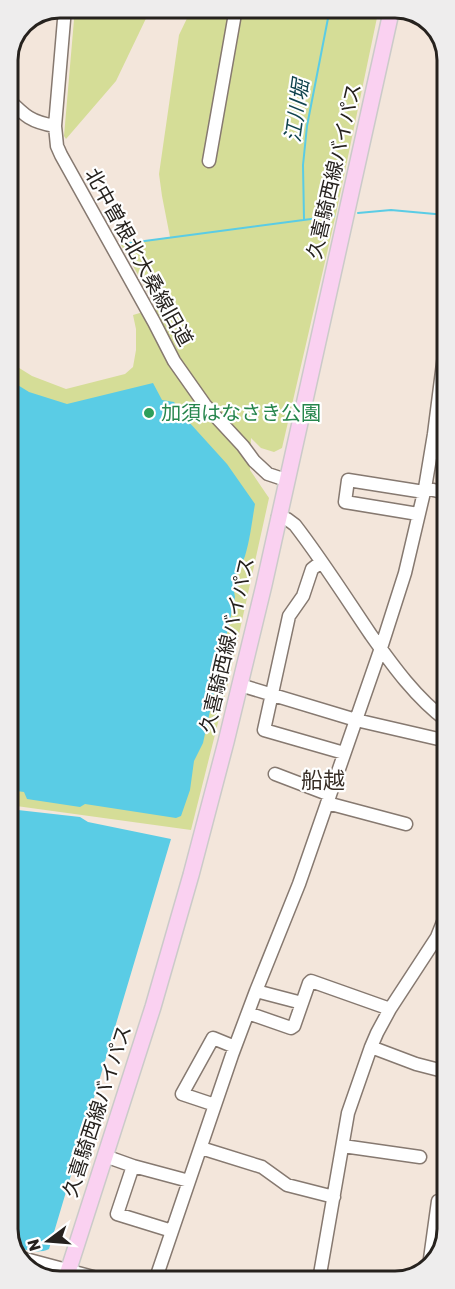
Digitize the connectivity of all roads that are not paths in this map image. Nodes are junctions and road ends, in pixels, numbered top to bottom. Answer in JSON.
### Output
{"nodes":[{"id":1,"x":64,"y":18,"type":"edge"},
{"id":2,"x":234,"y":18,"type":"edge"},
{"id":3,"x":390,"y":18,"type":"edge"},
{"id":4,"x":18,"y":109,"type":"edge"},
{"id":5,"x":55,"y":126,"type":"junction"},
{"id":6,"x":209,"y":161,"type":"dead end"},
{"id":7,"x":437,"y":413,"type":"edge"},
{"id":8,"x":286,"y":480,"type":"junction"},
{"id":9,"x":424,"y":490,"type":"junction"},
{"id":10,"x":437,"y":492,"type":"edge"},
{"id":11,"x":418,"y":514,"type":"junction"},
{"id":12,"x":278,"y":518,"type":"junction"},
{"id":13,"x":321,"y":562,"type":"junction"},
{"id":14,"x":381,"y":648,"type":"junction"},
{"id":15,"x":240,"y":685,"type":"junction"},
{"id":16,"x":271,"y":694,"type":"junction"},
{"id":17,"x":437,"y":714,"type":"edge"},
{"id":18,"x":356,"y":720,"type":"junction"},
{"id":19,"x":437,"y":739,"type":"edge"},
{"id":20,"x":344,"y":753,"type":"junction"},
{"id":21,"x":275,"y":774,"type":"dead end"},
{"id":22,"x":329,"y":799,"type":"junction"},
{"id":23,"x":406,"y":824,"type":"dead end"},
{"id":24,"x":437,"y":937,"type":"edge"},
{"id":25,"x":256,"y":991,"type":"junction"},
{"id":26,"x":302,"y":1003,"type":"junction"},
{"id":27,"x":390,"y":1009,"type":"junction"},
{"id":28,"x":249,"y":1013,"type":"junction"},
{"id":29,"x":236,"y":1047,"type":"junction"},
{"id":30,"x":371,"y":1047,"type":"junction"},
{"id":31,"x":437,"y":1069,"type":"edge"},
{"id":32,"x":215,"y":1105,"type":"junction"},
{"id":33,"x":343,"y":1146,"type":"junction"},
{"id":34,"x":201,"y":1148,"type":"junction"},
{"id":35,"x":105,"y":1156,"type":"junction"},
{"id":36,"x":420,"y":1157,"type":"dead end"},
{"id":37,"x":133,"y":1166,"type":"junction"},
{"id":38,"x":189,"y":1181,"type":"junction"},
{"id":39,"x":334,"y":1197,"type":"junction"},
{"id":40,"x":437,"y":1208,"type":"edge"},
{"id":41,"x":172,"y":1231,"type":"junction"},
{"id":42,"x":431,"y":1250,"type":"edge"},
{"id":43,"x":68,"y":1271,"type":"edge"},
{"id":44,"x":158,"y":1271,"type":"edge"},
{"id":45,"x":320,"y":1271,"type":"edge"}],
"edges":[{"from":1,"to":5,"type":"street","name":"北中曽根北大桑線旧道"},
{"from":2,"to":6,"type":"street"},
{"from":3,"to":8,"type":"main road","name":"久喜騎西線バイパス"},
{"from":4,"to":5,"type":"street"},
{"from":5,"to":8,"type":"street","name":"北中曽根北大桑線旧道"},
{"from":7,"to":9,"type":"street"},
{"from":8,"to":12,"type":"main road","name":"久喜騎西線バイパス"},
{"from":9,"to":10,"type":"street"},
{"from":9,"to":11,"type":"street"},
{"from":9,"to":11,"type":"street"},
{"from":11,"to":14,"type":"street"},
{"from":12,"to":13,"type":"street"},
{"from":12,"to":15,"type":"main road","name":"久喜騎西線バイパス"},
{"from":13,"to":14,"type":"street"},
{"from":13,"to":16,"type":"street"},
{"from":14,"to":17,"type":"street"},
{"from":14,"to":18,"type":"street"},
{"from":15,"to":16,"type":"street"},
{"from":15,"to":35,"type":"main road","name":"久喜騎西線バイパス"},
{"from":16,"to":18,"type":"street"},
{"from":16,"to":20,"type":"street"},
{"from":18,"to":19,"type":"street"},
{"from":18,"to":20,"type":"street"},
{"from":20,"to":22,"type":"street"},
{"from":21,"to":22,"type":"street"},
{"from":22,"to":23,"type":"street"},
{"from":22,"to":25,"type":"street"},
{"from":24,"to":27,"type":"street"},
{"from":25,"to":26,"type":"street"},
{"from":25,"to":28,"type":"street"},
{"from":26,"to":27,"type":"street"},
{"from":26,"to":28,"type":"street"},
{"from":27,"to":30,"type":"street"},
{"from":28,"to":29,"type":"street"},
{"from":29,"to":32,"type":"street"},
{"from":29,"to":32,"type":"street"},
{"from":30,"to":31,"type":"street"},
{"from":30,"to":33,"type":"street"},
{"from":32,"to":34,"type":"street"},
{"from":33,"to":36,"type":"street"},
{"from":33,"to":39,"type":"street"},
{"from":34,"to":38,"type":"street"},
{"from":34,"to":39,"type":"street"},
{"from":35,"to":37,"type":"street"},
{"from":35,"to":43,"type":"main road","name":"久喜騎西線バイパス"},
{"from":37,"to":38,"type":"street"},
{"from":37,"to":41,"type":"street"},
{"from":38,"to":41,"type":"street"},
{"from":39,"to":45,"type":"street"},
{"from":40,"to":42,"type":"street"},
{"from":41,"to":44,"type":"street"}]}
